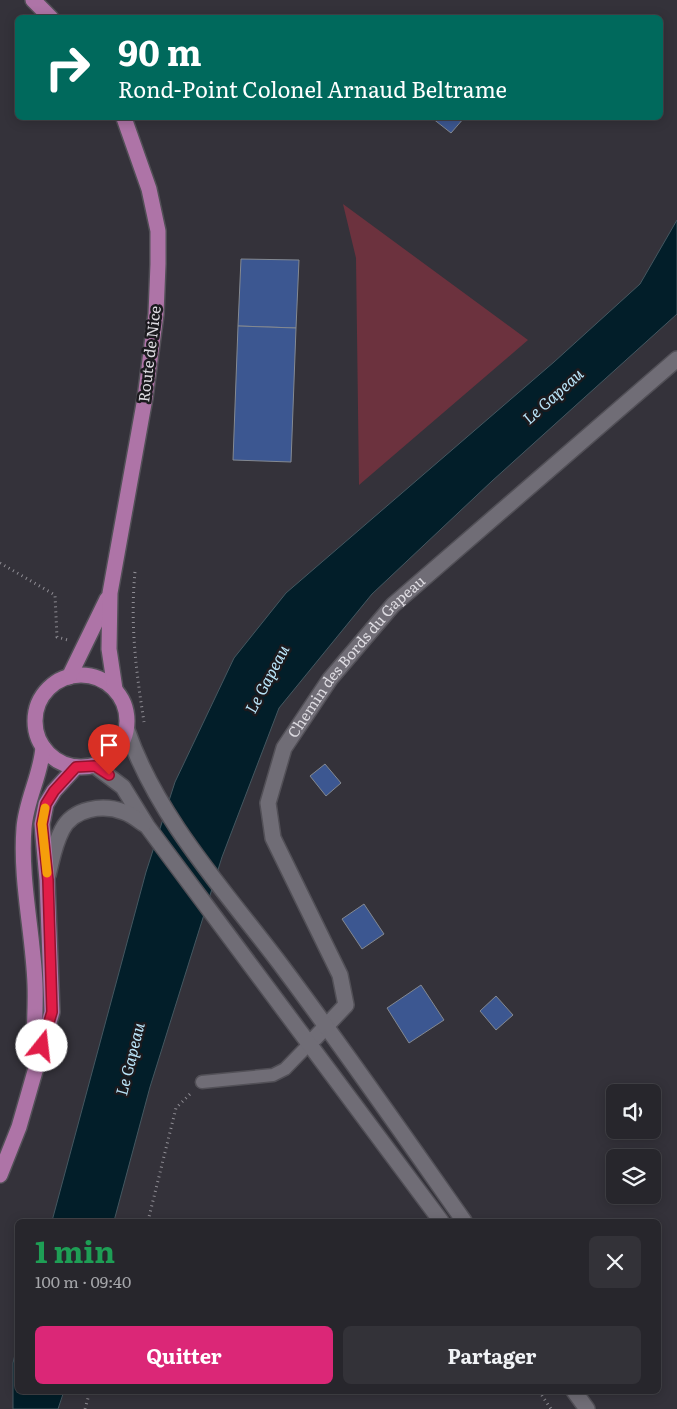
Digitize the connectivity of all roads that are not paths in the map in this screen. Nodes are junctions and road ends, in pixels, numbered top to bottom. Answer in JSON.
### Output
{"nodes":[{"id":1,"x":33,"y":0,"type":"edge"},
{"id":2,"x":48,"y":15,"type":"edge"},
{"id":3,"x":125,"y":120,"type":"edge"},
{"id":4,"x":677,"y":359,"type":"edge"},
{"id":5,"x":110,"y":593,"type":"junction"},
{"id":6,"x":69,"y":677,"type":"junction"},
{"id":7,"x":115,"y":689,"type":"junction"},
{"id":8,"x":127,"y":730,"type":"junction"},
{"id":9,"x":43,"y":747,"type":"junction"},
{"id":10,"x":95,"y":766,"type":"junction"},
{"id":11,"x":76,"y":767,"type":"junction"},
{"id":12,"x":148,"y":826,"type":"junction"},
{"id":13,"x":48,"y":880,"type":"junction"},
{"id":14,"x":326,"y":1025,"type":"junction"},
{"id":15,"x":312,"y":1041,"type":"junction"},
{"id":16,"x":32,"y":1081,"type":"junction"},
{"id":17,"x":202,"y":1082,"type":"road end"},
{"id":18,"x":0,"y":1174,"type":"edge"},
{"id":19,"x":441,"y":1219,"type":"edge"},
{"id":20,"x":463,"y":1219,"type":"edge"},
{"id":21,"x":576,"y":1394,"type":"edge"},
{"id":22,"x":587,"y":1409,"type":"edge"}],
"edges":[{"from":1,"to":2,"type":"main road"},
{"from":3,"to":5,"type":"main road","name":"Route de Nice"},
{"from":4,"to":14,"type":"main road","name":"Chemin des Bords du Gapeau"},
{"from":5,"to":6,"type":"main road"},
{"from":5,"to":7,"type":"main road"},
{"from":6,"to":7,"type":"main road"},
{"from":6,"to":9,"type":"main road"},
{"from":7,"to":8,"type":"main road"},
{"from":8,"to":10,"type":"main road"},
{"from":8,"to":14,"type":"main road"},
{"from":9,"to":11,"type":"main road"},
{"from":9,"to":16,"type":"main road"},
{"from":10,"to":11,"type":"main road"},
{"from":10,"to":12,"type":"main road"},
{"from":11,"to":13,"type":"main road"},
{"from":12,"to":13,"type":"main road"},
{"from":12,"to":15,"type":"main road"},
{"from":13,"to":16,"type":"main road"},
{"from":14,"to":15,"type":"main road","name":"Chemin des Bords du Gapeau"},
{"from":14,"to":20,"type":"main road"},
{"from":15,"to":17,"type":"lane"},
{"from":15,"to":19,"type":"main road"},
{"from":16,"to":18,"type":"main road"},
{"from":21,"to":22,"type":"main road"}]}
